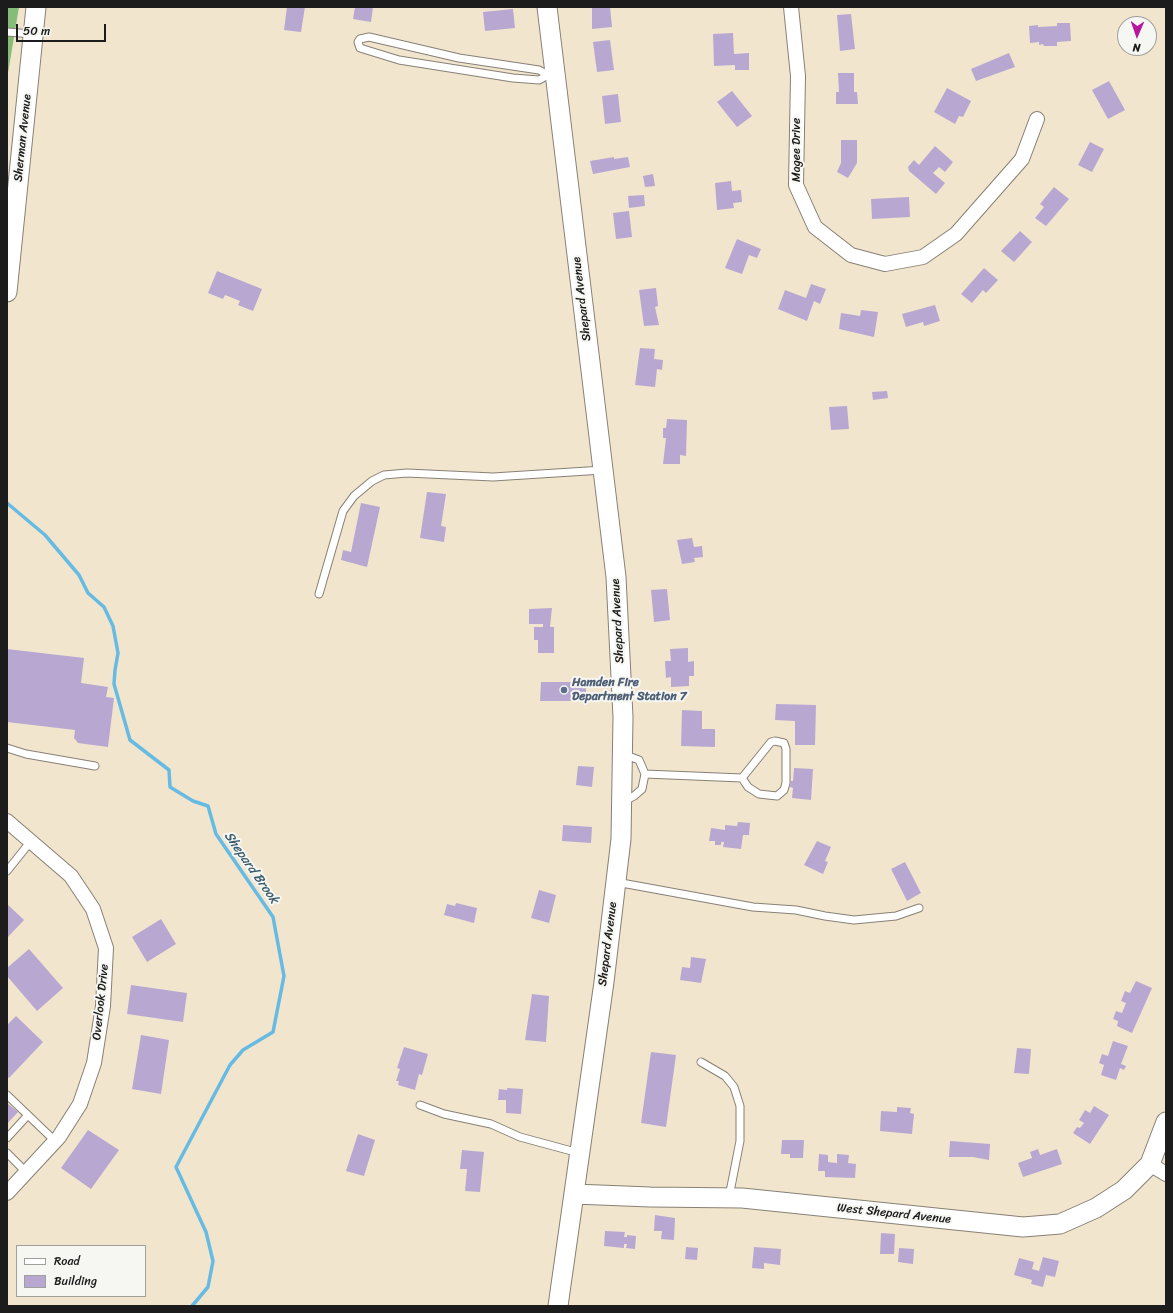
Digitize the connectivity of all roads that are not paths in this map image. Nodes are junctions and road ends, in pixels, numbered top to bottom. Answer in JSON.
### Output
{"nodes":[{"id":1,"x":36,"y":7,"type":"edge"},
{"id":2,"x":547,"y":7,"type":"edge"},
{"id":3,"x":791,"y":7,"type":"edge"},
{"id":4,"x":7,"y":32,"type":"edge"},
{"id":5,"x":33,"y":34,"type":"junction"},
{"id":6,"x":551,"y":75,"type":"junction"},
{"id":7,"x":1037,"y":119,"type":"dead end"},
{"id":8,"x":9,"y":258,"type":"edge"},
{"id":9,"x":7,"y":292,"type":"edge"},
{"id":10,"x":603,"y":470,"type":"junction"},
{"id":11,"x":319,"y":594,"type":"dead end"},
{"id":12,"x":7,"y":748,"type":"edge"},
{"id":13,"x":623,"y":754,"type":"junction"},
{"id":14,"x":95,"y":766,"type":"dead end"},
{"id":15,"x":645,"y":774,"type":"junction"},
{"id":16,"x":742,"y":778,"type":"junction"},
{"id":17,"x":622,"y":801,"type":"junction"},
{"id":18,"x":7,"y":821,"type":"edge"},
{"id":19,"x":31,"y":841,"type":"junction"},
{"id":20,"x":7,"y":871,"type":"edge"},
{"id":21,"x":616,"y":882,"type":"junction"},
{"id":22,"x":919,"y":908,"type":"dead end"},
{"id":23,"x":701,"y":1062,"type":"dead end"},
{"id":24,"x":7,"y":1095,"type":"edge"},
{"id":25,"x":420,"y":1105,"type":"dead end"},
{"id":26,"x":28,"y":1115,"type":"junction"},
{"id":27,"x":1166,"y":1122,"type":"edge"},
{"id":28,"x":7,"y":1138,"type":"edge"},
{"id":29,"x":55,"y":1141,"type":"junction"},
{"id":30,"x":7,"y":1153,"type":"edge"},
{"id":31,"x":580,"y":1153,"type":"junction"},
{"id":32,"x":1158,"y":1169,"type":"edge"},
{"id":33,"x":26,"y":1172,"type":"junction"},
{"id":34,"x":9,"y":1186,"type":"edge"},
{"id":35,"x":574,"y":1194,"type":"junction"},
{"id":36,"x":729,"y":1198,"type":"junction"},
{"id":37,"x":558,"y":1306,"type":"edge"}],
"edges":[{"from":1,"to":5,"type":"main road","name":"Sherman Avenue"},
{"from":2,"to":6,"type":"main road","name":"Shepard Avenue"},
{"from":3,"to":7,"type":"street","name":"Magee Drive"},
{"from":4,"to":5,"type":"lane"},
{"from":5,"to":8,"type":"main road","name":"Sherman Avenue"},
{"from":6,"to":6,"type":"lane"},
{"from":6,"to":10,"type":"main road","name":"Shepard Avenue"},
{"from":8,"to":9,"type":"main road","name":"Sherman Avenue"},
{"from":10,"to":11,"type":"lane"},
{"from":10,"to":13,"type":"main road","name":"Shepard Avenue"},
{"from":12,"to":14,"type":"lane"},
{"from":13,"to":15,"type":"lane"},
{"from":13,"to":17,"type":"main road","name":"Shepard Avenue"},
{"from":15,"to":16,"type":"lane"},
{"from":15,"to":17,"type":"lane"},
{"from":16,"to":16,"type":"lane"},
{"from":17,"to":21,"type":"main road","name":"Shepard Avenue"},
{"from":18,"to":19,"type":"street","name":"Overlook Drive"},
{"from":19,"to":20,"type":"lane"},
{"from":19,"to":29,"type":"street","name":"Overlook Drive"},
{"from":21,"to":22,"type":"lane"},
{"from":21,"to":31,"type":"main road","name":"Shepard Avenue"},
{"from":23,"to":36,"type":"lane"},
{"from":24,"to":26,"type":"lane"},
{"from":25,"to":31,"type":"lane"},
{"from":26,"to":28,"type":"lane"},
{"from":26,"to":29,"type":"lane"},
{"from":27,"to":32,"type":"main road","name":"West Shepard Avenue"},
{"from":29,"to":33,"type":"street","name":"Overlook Drive"},
{"from":30,"to":33,"type":"lane"},
{"from":31,"to":35,"type":"main road","name":"Shepard Avenue"},
{"from":32,"to":36,"type":"main road","name":"West Shepard Avenue"},
{"from":33,"to":34,"type":"street","name":"Overlook Drive"},
{"from":35,"to":36,"type":"main road","name":"West Shepard Avenue"},
{"from":35,"to":37,"type":"main road","name":"Shepard Avenue"}]}
